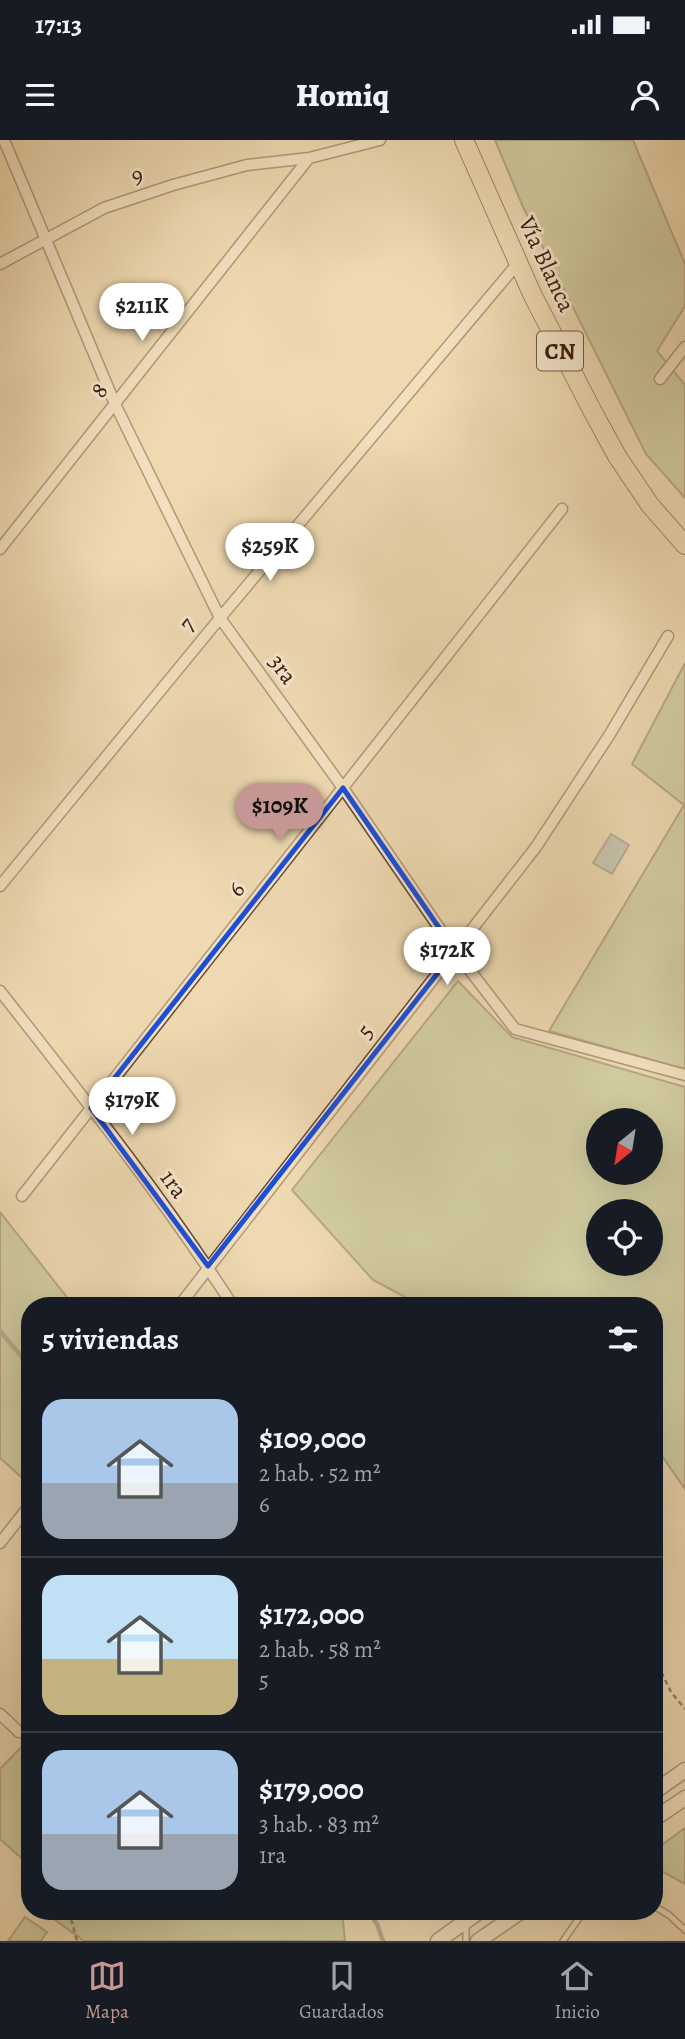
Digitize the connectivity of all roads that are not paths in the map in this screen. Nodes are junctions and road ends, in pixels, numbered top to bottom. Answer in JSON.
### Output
{"nodes":[{"id":1,"x":4,"y":140,"type":"edge"},
{"id":2,"x":380,"y":140,"type":"edge"},
{"id":3,"x":464,"y":140,"type":"edge"},
{"id":4,"x":309,"y":158,"type":"junction"},
{"id":5,"x":47,"y":238,"type":"junction"},
{"id":6,"x":518,"y":263,"type":"junction"},
{"id":7,"x":0,"y":264,"type":"edge"},
{"id":8,"x":685,"y":347,"type":"edge"},
{"id":9,"x":660,"y":379,"type":"dead end"},
{"id":10,"x":115,"y":404,"type":"junction"},
{"id":11,"x":562,"y":509,"type":"dead end"},
{"id":12,"x":685,"y":545,"type":"edge"},
{"id":13,"x":0,"y":549,"type":"edge"},
{"id":14,"x":220,"y":618,"type":"junction"},
{"id":15,"x":667,"y":636,"type":"dead end"},
{"id":16,"x":343,"y":788,"type":"junction"},
{"id":17,"x":0,"y":886,"type":"edge"},
{"id":18,"x":455,"y":951,"type":"junction"},
{"id":19,"x":0,"y":990,"type":"edge"},
{"id":20,"x":685,"y":1075,"type":"edge"},
{"id":21,"x":91,"y":1108,"type":"junction"},
{"id":22,"x":22,"y":1196,"type":"dead end"},
{"id":23,"x":208,"y":1266,"type":"junction"},
{"id":24,"x":185,"y":1297,"type":"edge"},
{"id":25,"x":227,"y":1297,"type":"edge"},
{"id":26,"x":21,"y":1517,"type":"edge"},
{"id":27,"x":0,"y":1544,"type":"edge"},
{"id":28,"x":0,"y":1714,"type":"edge"},
{"id":29,"x":19,"y":1732,"type":"dead end"},
{"id":30,"x":685,"y":1770,"type":"edge"},
{"id":31,"x":663,"y":1786,"type":"edge"},
{"id":32,"x":685,"y":1798,"type":"edge"},
{"id":33,"x":663,"y":1813,"type":"edge"},
{"id":34,"x":663,"y":1912,"type":"edge"},
{"id":35,"x":461,"y":1920,"type":"edge"},
{"id":36,"x":467,"y":1920,"type":"edge"},
{"id":37,"x":510,"y":1920,"type":"edge"},
{"id":38,"x":578,"y":1920,"type":"edge"},
{"id":39,"x":685,"y":1930,"type":"edge"},
{"id":40,"x":485,"y":1939,"type":"edge"},
{"id":41,"x":438,"y":1941,"type":"edge"},
{"id":42,"x":466,"y":1941,"type":"edge"},
{"id":43,"x":563,"y":1941,"type":"edge"}],
"edges":[{"from":1,"to":5,"type":"street","name":"3ra"},
{"from":2,"to":4,"type":"street","name":"9"},
{"from":3,"to":6,"type":"highway","name":"Vía Blanca","number":"CN"},
{"from":4,"to":5,"type":"street","name":"9"},
{"from":4,"to":10,"type":"street","name":"8"},
{"from":5,"to":7,"type":"street","name":"9"},
{"from":5,"to":10,"type":"street","name":"3ra"},
{"from":6,"to":12,"type":"highway","name":"Vía Blanca","number":"CN"},
{"from":6,"to":14,"type":"street","name":"7"},
{"from":8,"to":9,"type":"street"},
{"from":10,"to":13,"type":"street","name":"8"},
{"from":10,"to":14,"type":"street","name":"3ra"},
{"from":11,"to":16,"type":"street","name":"6"},
{"from":14,"to":16,"type":"street","name":"3ra"},
{"from":14,"to":17,"type":"street","name":"7"},
{"from":15,"to":18,"type":"street","name":"5"},
{"from":16,"to":18,"type":"street","name":"3ra"},
{"from":16,"to":21,"type":"street","name":"6"},
{"from":18,"to":20,"type":"street","name":"3ra"},
{"from":18,"to":23,"type":"street","name":"5"},
{"from":19,"to":21,"type":"street","name":"1ra"},
{"from":21,"to":22,"type":"street","name":"6"},
{"from":21,"to":23,"type":"street","name":"1ra"},
{"from":23,"to":24,"type":"street","name":"5"},
{"from":23,"to":25,"type":"street","name":"1ra"},
{"from":26,"to":27,"type":"street"},
{"from":28,"to":29,"type":"street"},
{"from":30,"to":31,"type":"street"},
{"from":32,"to":33,"type":"street"},
{"from":34,"to":39,"type":"lane"},
{"from":35,"to":41,"type":"street"},
{"from":36,"to":42,"type":"lane"},
{"from":37,"to":40,"type":"street"},
{"from":38,"to":43,"type":"lane"}]}
